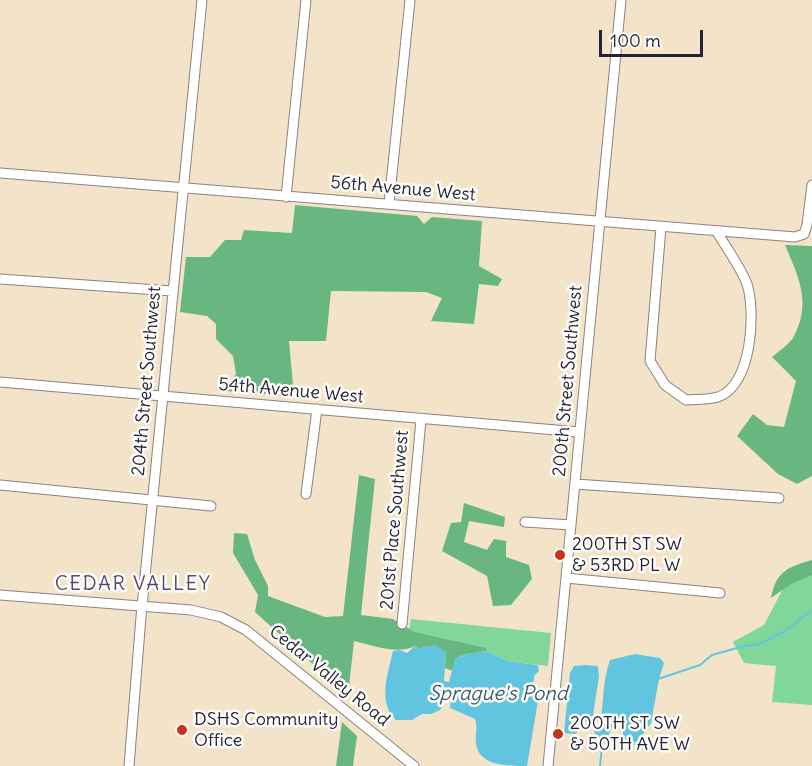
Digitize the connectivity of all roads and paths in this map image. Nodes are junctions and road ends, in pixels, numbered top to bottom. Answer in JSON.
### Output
{"nodes":[{"id":1,"x":202,"y":0,"type":"edge"},
{"id":2,"x":306,"y":0,"type":"edge"},
{"id":3,"x":410,"y":0,"type":"edge"},
{"id":4,"x":621,"y":0,"type":"edge"},
{"id":5,"x":0,"y":173,"type":"edge"},
{"id":6,"x":812,"y":185,"type":"edge"},
{"id":7,"x":184,"y":187,"type":"junction"},
{"id":8,"x":286,"y":197,"type":"junction"},
{"id":9,"x":389,"y":204,"type":"junction"},
{"id":10,"x":600,"y":222,"type":"junction"},
{"id":11,"x":662,"y":227,"type":"junction"},
{"id":12,"x":717,"y":232,"type":"junction"},
{"id":13,"x":0,"y":279,"type":"edge"},
{"id":14,"x":172,"y":291,"type":"junction"},
{"id":15,"x":0,"y":382,"type":"edge"},
{"id":16,"x":163,"y":396,"type":"junction"},
{"id":17,"x":317,"y":409,"type":"junction"},
{"id":18,"x":422,"y":420,"type":"junction"},
{"id":19,"x":579,"y":432,"type":"junction"},
{"id":20,"x":0,"y":484,"type":"edge"},
{"id":21,"x":575,"y":484,"type":"junction"},
{"id":22,"x":306,"y":494,"type":"dead end"},
{"id":23,"x":779,"y":498,"type":"dead end"},
{"id":24,"x":152,"y":499,"type":"junction"},
{"id":25,"x":211,"y":506,"type":"dead end"},
{"id":26,"x":525,"y":522,"type":"dead end"},
{"id":27,"x":571,"y":525,"type":"junction"},
{"id":28,"x":566,"y":578,"type":"junction"},
{"id":29,"x":720,"y":593,"type":"dead end"},
{"id":30,"x":0,"y":595,"type":"edge"},
{"id":31,"x":142,"y":606,"type":"junction"},
{"id":32,"x":402,"y":624,"type":"dead end"},
{"id":33,"x":129,"y":766,"type":"edge"},
{"id":34,"x":414,"y":766,"type":"edge"},
{"id":35,"x":548,"y":766,"type":"edge"}],
"edges":[{"from":1,"to":7,"type":"street","name":"204th Street Southwest"},
{"from":2,"to":8,"type":"street"},
{"from":3,"to":9,"type":"street"},
{"from":4,"to":10,"type":"street","name":"200th Street Southwest"},
{"from":5,"to":7,"type":"street","name":"56th Avenue West"},
{"from":6,"to":12,"type":"street","name":"56th Avenue West"},
{"from":7,"to":8,"type":"street","name":"56th Avenue West"},
{"from":7,"to":14,"type":"street","name":"204th Street Southwest"},
{"from":8,"to":9,"type":"street","name":"56th Avenue West"},
{"from":9,"to":10,"type":"street","name":"56th Avenue West"},
{"from":10,"to":11,"type":"street","name":"56th Avenue West"},
{"from":10,"to":19,"type":"street","name":"200th Street Southwest"},
{"from":11,"to":12,"type":"street","name":"56th Avenue West"},
{"from":11,"to":12,"type":"street"},
{"from":13,"to":14,"type":"street"},
{"from":14,"to":16,"type":"street","name":"204th Street Southwest"},
{"from":15,"to":16,"type":"street","name":"54th Avenue West"},
{"from":16,"to":17,"type":"street","name":"54th Avenue West"},
{"from":16,"to":24,"type":"street","name":"204th Street Southwest"},
{"from":17,"to":18,"type":"street","name":"54th Avenue West"},
{"from":17,"to":22,"type":"street"},
{"from":18,"to":19,"type":"street","name":"54th Avenue West"},
{"from":18,"to":32,"type":"street","name":"201st Place Southwest"},
{"from":19,"to":21,"type":"street","name":"200th Street Southwest"},
{"from":20,"to":24,"type":"street"},
{"from":21,"to":23,"type":"street"},
{"from":21,"to":27,"type":"street","name":"200th Street Southwest"},
{"from":24,"to":25,"type":"street"},
{"from":24,"to":31,"type":"street","name":"204th Street Southwest"},
{"from":26,"to":27,"type":"street"},
{"from":27,"to":28,"type":"street","name":"200th Street Southwest"},
{"from":28,"to":29,"type":"street"},
{"from":28,"to":35,"type":"street","name":"200th Street Southwest"},
{"from":30,"to":31,"type":"street","name":"Cedar Valley Road"},
{"from":31,"to":33,"type":"street","name":"204th Street Southwest"},
{"from":31,"to":34,"type":"street","name":"Cedar Valley Road"}]}
